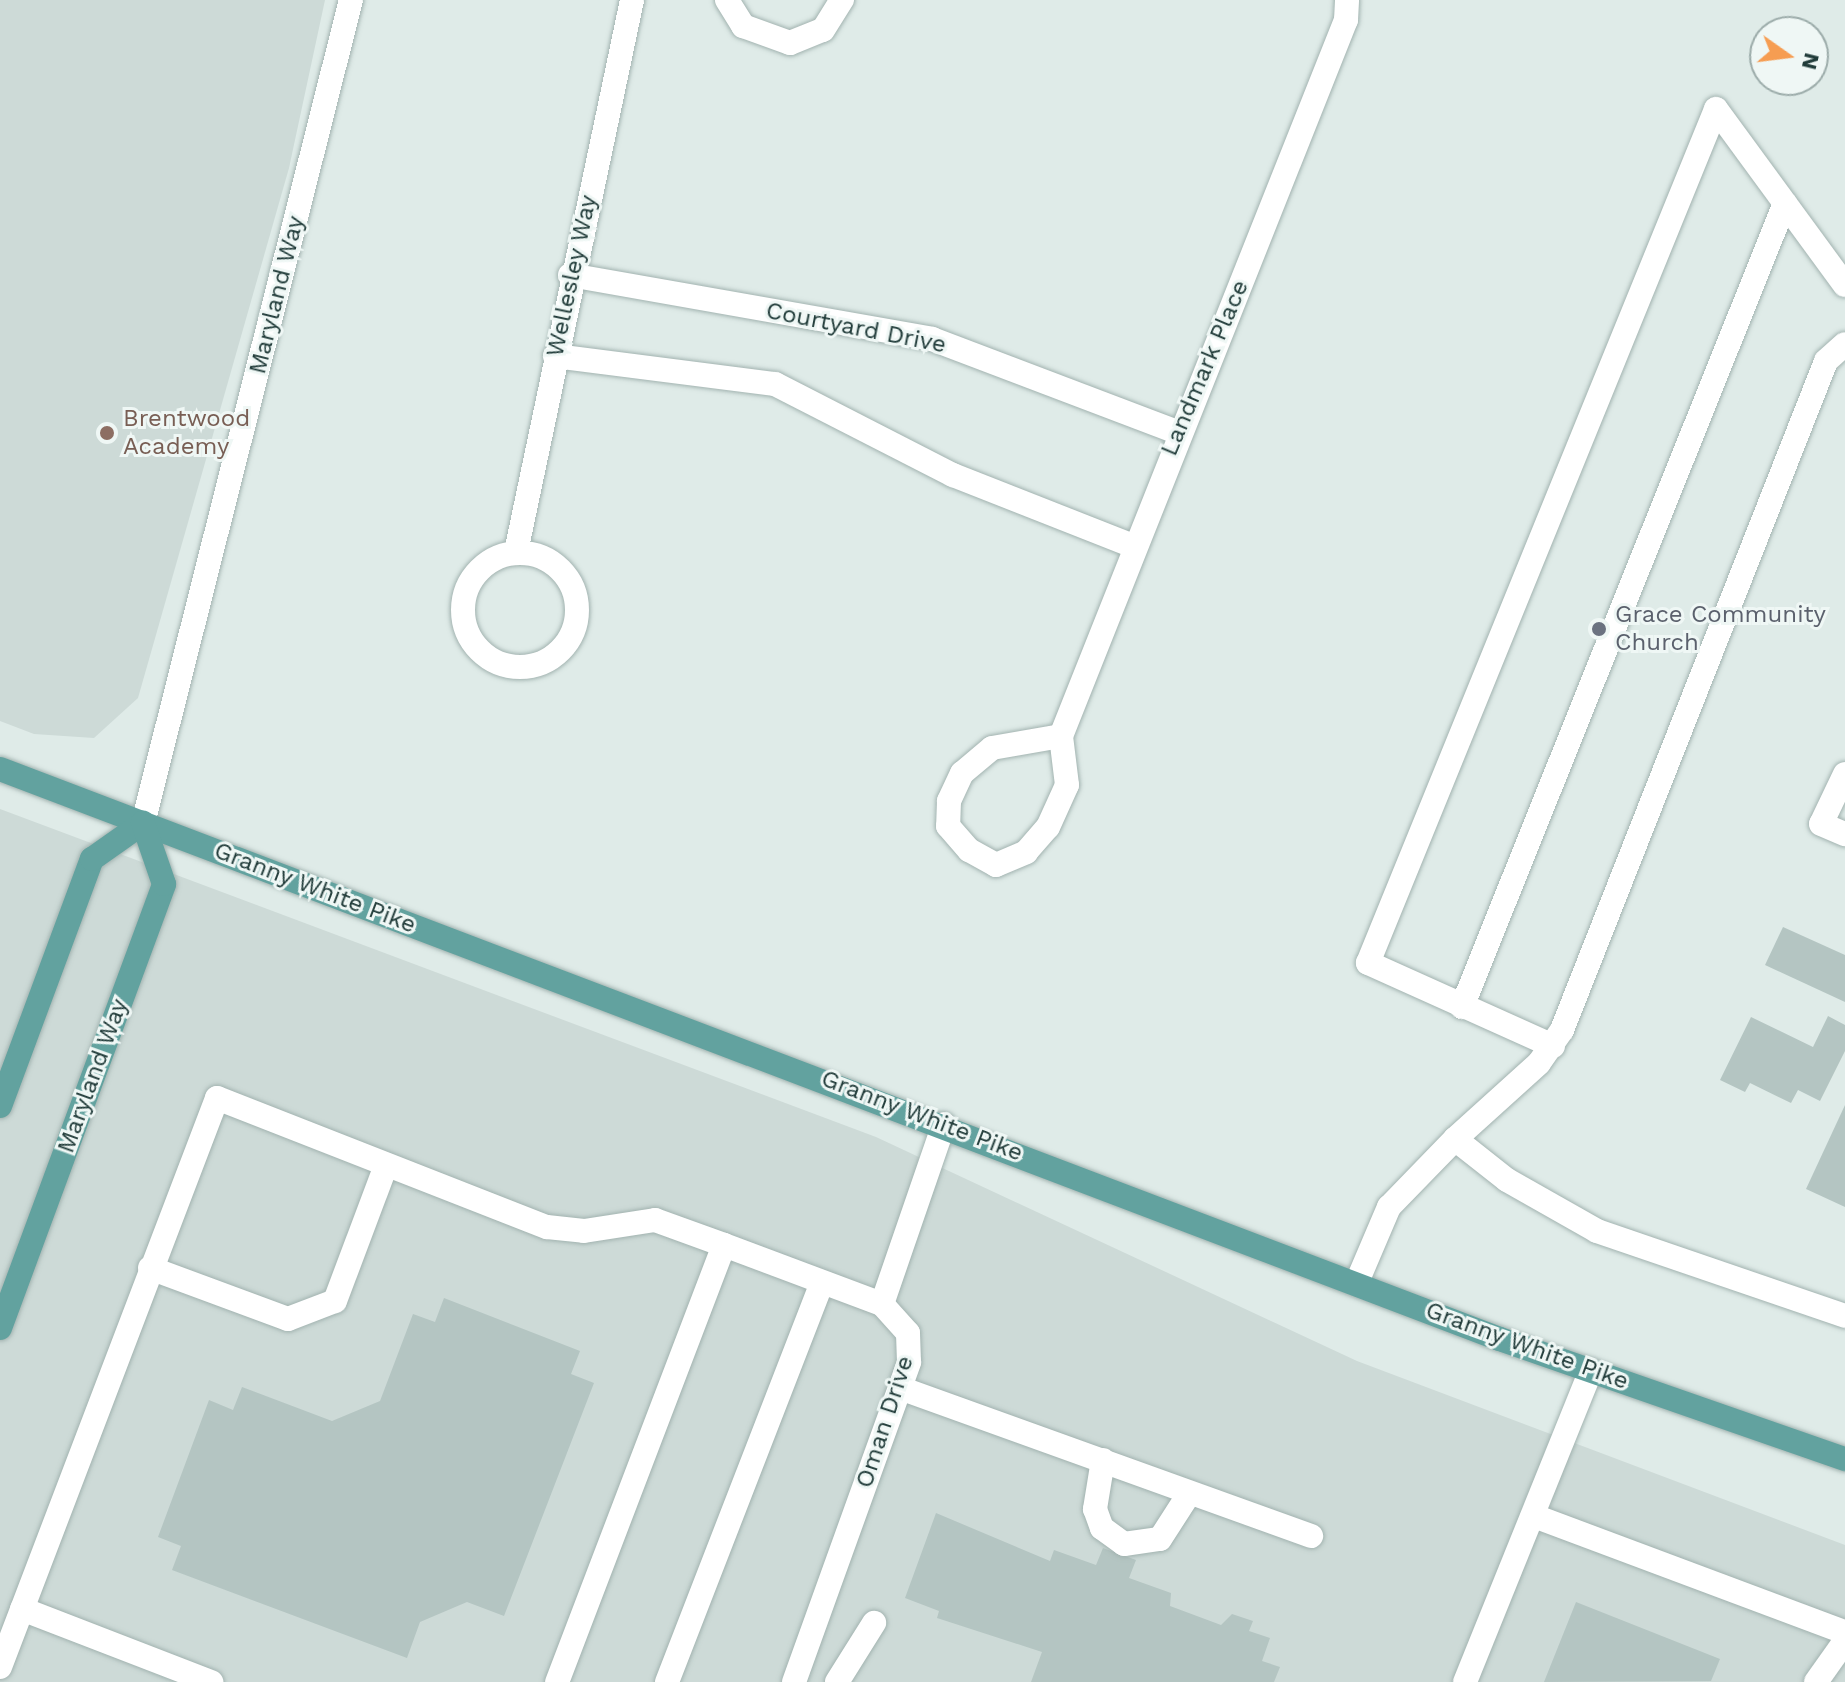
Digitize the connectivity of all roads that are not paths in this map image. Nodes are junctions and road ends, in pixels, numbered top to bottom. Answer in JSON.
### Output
{"nodes":[{"id":1,"x":351,"y":0,"type":"edge"},
{"id":2,"x":632,"y":0,"type":"edge"},
{"id":3,"x":727,"y":0,"type":"edge"},
{"id":4,"x":842,"y":0,"type":"edge"},
{"id":5,"x":1347,"y":0,"type":"edge"},
{"id":6,"x":1785,"y":203,"type":"junction"},
{"id":7,"x":570,"y":275,"type":"junction"},
{"id":8,"x":1845,"y":285,"type":"edge"},
{"id":9,"x":1845,"y":344,"type":"edge"},
{"id":10,"x":555,"y":356,"type":"junction"},
{"id":11,"x":1177,"y":432,"type":"junction"},
{"id":12,"x":1133,"y":546,"type":"junction"},
{"id":13,"x":516,"y":552,"type":"junction"},
{"id":14,"x":1061,"y":736,"type":"junction"},
{"id":15,"x":0,"y":769,"type":"edge"},
{"id":16,"x":1845,"y":774,"type":"edge"},
{"id":17,"x":143,"y":823,"type":"junction"},
{"id":18,"x":1845,"y":834,"type":"edge"},
{"id":19,"x":1462,"y":1007,"type":"junction"},
{"id":20,"x":1553,"y":1046,"type":"junction"},
{"id":21,"x":0,"y":1106,"type":"edge"},
{"id":22,"x":944,"y":1124,"type":"junction"},
{"id":23,"x":1455,"y":1139,"type":"junction"},
{"id":24,"x":386,"y":1165,"type":"junction"},
{"id":25,"x":724,"y":1245,"type":"junction"},
{"id":26,"x":150,"y":1268,"type":"junction"},
{"id":27,"x":1357,"y":1282,"type":"junction"},
{"id":28,"x":822,"y":1283,"type":"junction"},
{"id":29,"x":882,"y":1304,"type":"junction"},
{"id":30,"x":1845,"y":1316,"type":"edge"},
{"id":31,"x":0,"y":1328,"type":"edge"},
{"id":32,"x":1591,"y":1370,"type":"junction"},
{"id":33,"x":900,"y":1388,"type":"junction"},
{"id":34,"x":1845,"y":1459,"type":"edge"},
{"id":35,"x":1103,"y":1460,"type":"junction"},
{"id":36,"x":1189,"y":1494,"type":"junction"},
{"id":37,"x":1534,"y":1516,"type":"junction"},
{"id":38,"x":1311,"y":1536,"type":"dead end"},
{"id":39,"x":22,"y":1609,"type":"junction"},
{"id":40,"x":874,"y":1623,"type":"dead end"},
{"id":41,"x":1845,"y":1632,"type":"edge"},
{"id":42,"x":1845,"y":1641,"type":"edge"},
{"id":43,"x":0,"y":1667,"type":"edge"},
{"id":44,"x":211,"y":1682,"type":"edge"},
{"id":45,"x":557,"y":1682,"type":"edge"},
{"id":46,"x":667,"y":1682,"type":"edge"},
{"id":47,"x":794,"y":1682,"type":"edge"},
{"id":48,"x":837,"y":1682,"type":"edge"},
{"id":49,"x":1465,"y":1682,"type":"edge"},
{"id":50,"x":1816,"y":1682,"type":"edge"}],
"edges":[{"from":1,"to":17,"type":"street","name":"Maryland Way"},
{"from":2,"to":7,"type":"street","name":"Wellesley Way"},
{"from":3,"to":4,"type":"street"},
{"from":5,"to":11,"type":"street","name":"Landmark Place"},
{"from":6,"to":8,"type":"street"},
{"from":6,"to":19,"type":"street"},
{"from":6,"to":19,"type":"street"},
{"from":7,"to":10,"type":"street","name":"Wellesley Way"},
{"from":7,"to":11,"type":"street","name":"Courtyard Drive"},
{"from":9,"to":20,"type":"street"},
{"from":10,"to":12,"type":"street"},
{"from":10,"to":13,"type":"street","name":"Wellesley Way"},
{"from":11,"to":12,"type":"street","name":"Landmark Place"},
{"from":12,"to":14,"type":"street","name":"Landmark Place"},
{"from":13,"to":13,"type":"street"},
{"from":14,"to":14,"type":"street","name":"Landmark Place"},
{"from":15,"to":17,"type":"main road","name":"Granny White Pike"},
{"from":16,"to":18,"type":"street"},
{"from":17,"to":21,"type":"main road"},
{"from":17,"to":22,"type":"main road","name":"Granny White Pike"},
{"from":17,"to":31,"type":"main road","name":"Maryland Way"},
{"from":19,"to":20,"type":"street"},
{"from":20,"to":23,"type":"street"},
{"from":22,"to":27,"type":"main road","name":"Granny White Pike"},
{"from":22,"to":29,"type":"street"},
{"from":23,"to":27,"type":"street"},
{"from":23,"to":30,"type":"street"},
{"from":24,"to":25,"type":"street"},
{"from":24,"to":26,"type":"street"},
{"from":24,"to":26,"type":"street"},
{"from":25,"to":28,"type":"street"},
{"from":25,"to":45,"type":"street"},
{"from":26,"to":39,"type":"street"},
{"from":27,"to":32,"type":"main road","name":"Granny White Pike"},
{"from":28,"to":29,"type":"street"},
{"from":28,"to":46,"type":"street"},
{"from":29,"to":33,"type":"street","name":"Oman Drive"},
{"from":32,"to":34,"type":"main road","name":"Granny White Pike"},
{"from":32,"to":37,"type":"street"},
{"from":33,"to":35,"type":"street"},
{"from":33,"to":47,"type":"street","name":"Oman Drive"},
{"from":35,"to":36,"type":"street"},
{"from":35,"to":36,"type":"street"},
{"from":36,"to":38,"type":"street"},
{"from":37,"to":41,"type":"street"},
{"from":37,"to":49,"type":"street"},
{"from":39,"to":43,"type":"street"},
{"from":39,"to":44,"type":"street"},
{"from":40,"to":48,"type":"street"},
{"from":42,"to":50,"type":"street"}]}
